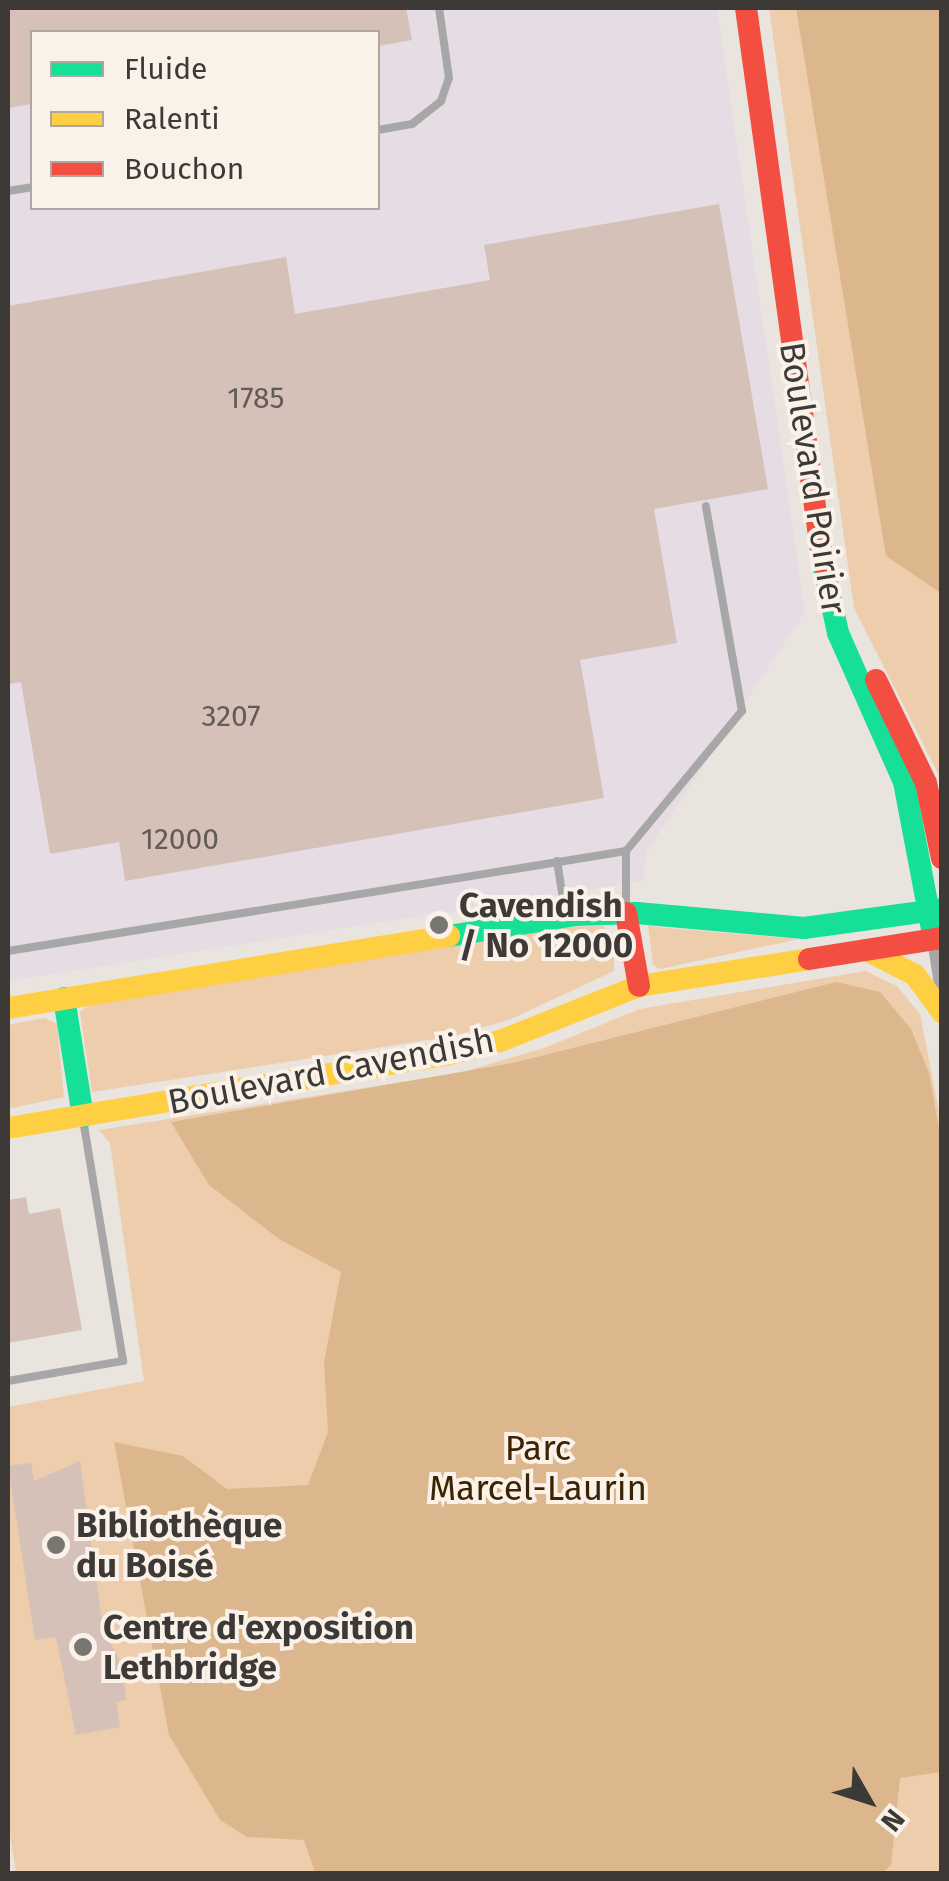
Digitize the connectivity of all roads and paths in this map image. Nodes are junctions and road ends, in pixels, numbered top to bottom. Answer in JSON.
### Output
{"nodes":[{"id":1,"x":439,"y":8,"type":"edge"},
{"id":2,"x":746,"y":10,"type":"edge"},
{"id":3,"x":380,"y":130,"type":"edge"},
{"id":4,"x":706,"y":506,"type":"dead end"},
{"id":5,"x":626,"y":850,"type":"junction"},
{"id":6,"x":942,"y":858,"type":"edge"},
{"id":7,"x":557,"y":861,"type":"junction"},
{"id":8,"x":936,"y":909,"type":"edge"},
{"id":9,"x":626,"y":913,"type":"junction"},
{"id":10,"x":566,"y":916,"type":"junction"},
{"id":11,"x":938,"y":938,"type":"edge"},
{"id":12,"x":866,"y":950,"type":"junction"},
{"id":13,"x":8,"y":951,"type":"edge"},
{"id":14,"x":639,"y":986,"type":"junction"},
{"id":15,"x":942,"y":990,"type":"edge"},
{"id":16,"x":64,"y":998,"type":"junction"},
{"id":17,"x":8,"y":1008,"type":"edge"},
{"id":18,"x":942,"y":1012,"type":"edge"},
{"id":19,"x":82,"y":1116,"type":"junction"},
{"id":20,"x":8,"y":1128,"type":"edge"},
{"id":21,"x":8,"y":1381,"type":"edge"}],
"edges":[{"from":1,"to":3,"type":"lane"},
{"from":2,"to":6,"type":"main road","name":"Boulevard Poirier"},
{"from":2,"to":8,"type":"main road","name":"Boulevard Poirier"},
{"from":4,"to":5,"type":"lane"},
{"from":5,"to":7,"type":"lane"},
{"from":5,"to":9,"type":"lane"},
{"from":7,"to":10,"type":"lane"},
{"from":7,"to":13,"type":"lane"},
{"from":8,"to":9,"type":"main road"},
{"from":8,"to":11,"type":"main road","name":"Boulevard Poirier"},
{"from":9,"to":10,"type":"main road"},
{"from":9,"to":14,"type":"main road"},
{"from":10,"to":16,"type":"main road"},
{"from":11,"to":12,"type":"main road","name":"Boulevard Cavendish"},
{"from":11,"to":15,"type":"street","name":"Boulevard Poirier"},
{"from":12,"to":14,"type":"main road","name":"Boulevard Cavendish"},
{"from":12,"to":18,"type":"main road"},
{"from":14,"to":19,"type":"main road","name":"Boulevard Cavendish"},
{"from":16,"to":17,"type":"main road"},
{"from":16,"to":19,"type":"main road"},
{"from":19,"to":20,"type":"main road","name":"Boulevard Cavendish"},
{"from":19,"to":21,"type":"lane"}]}
